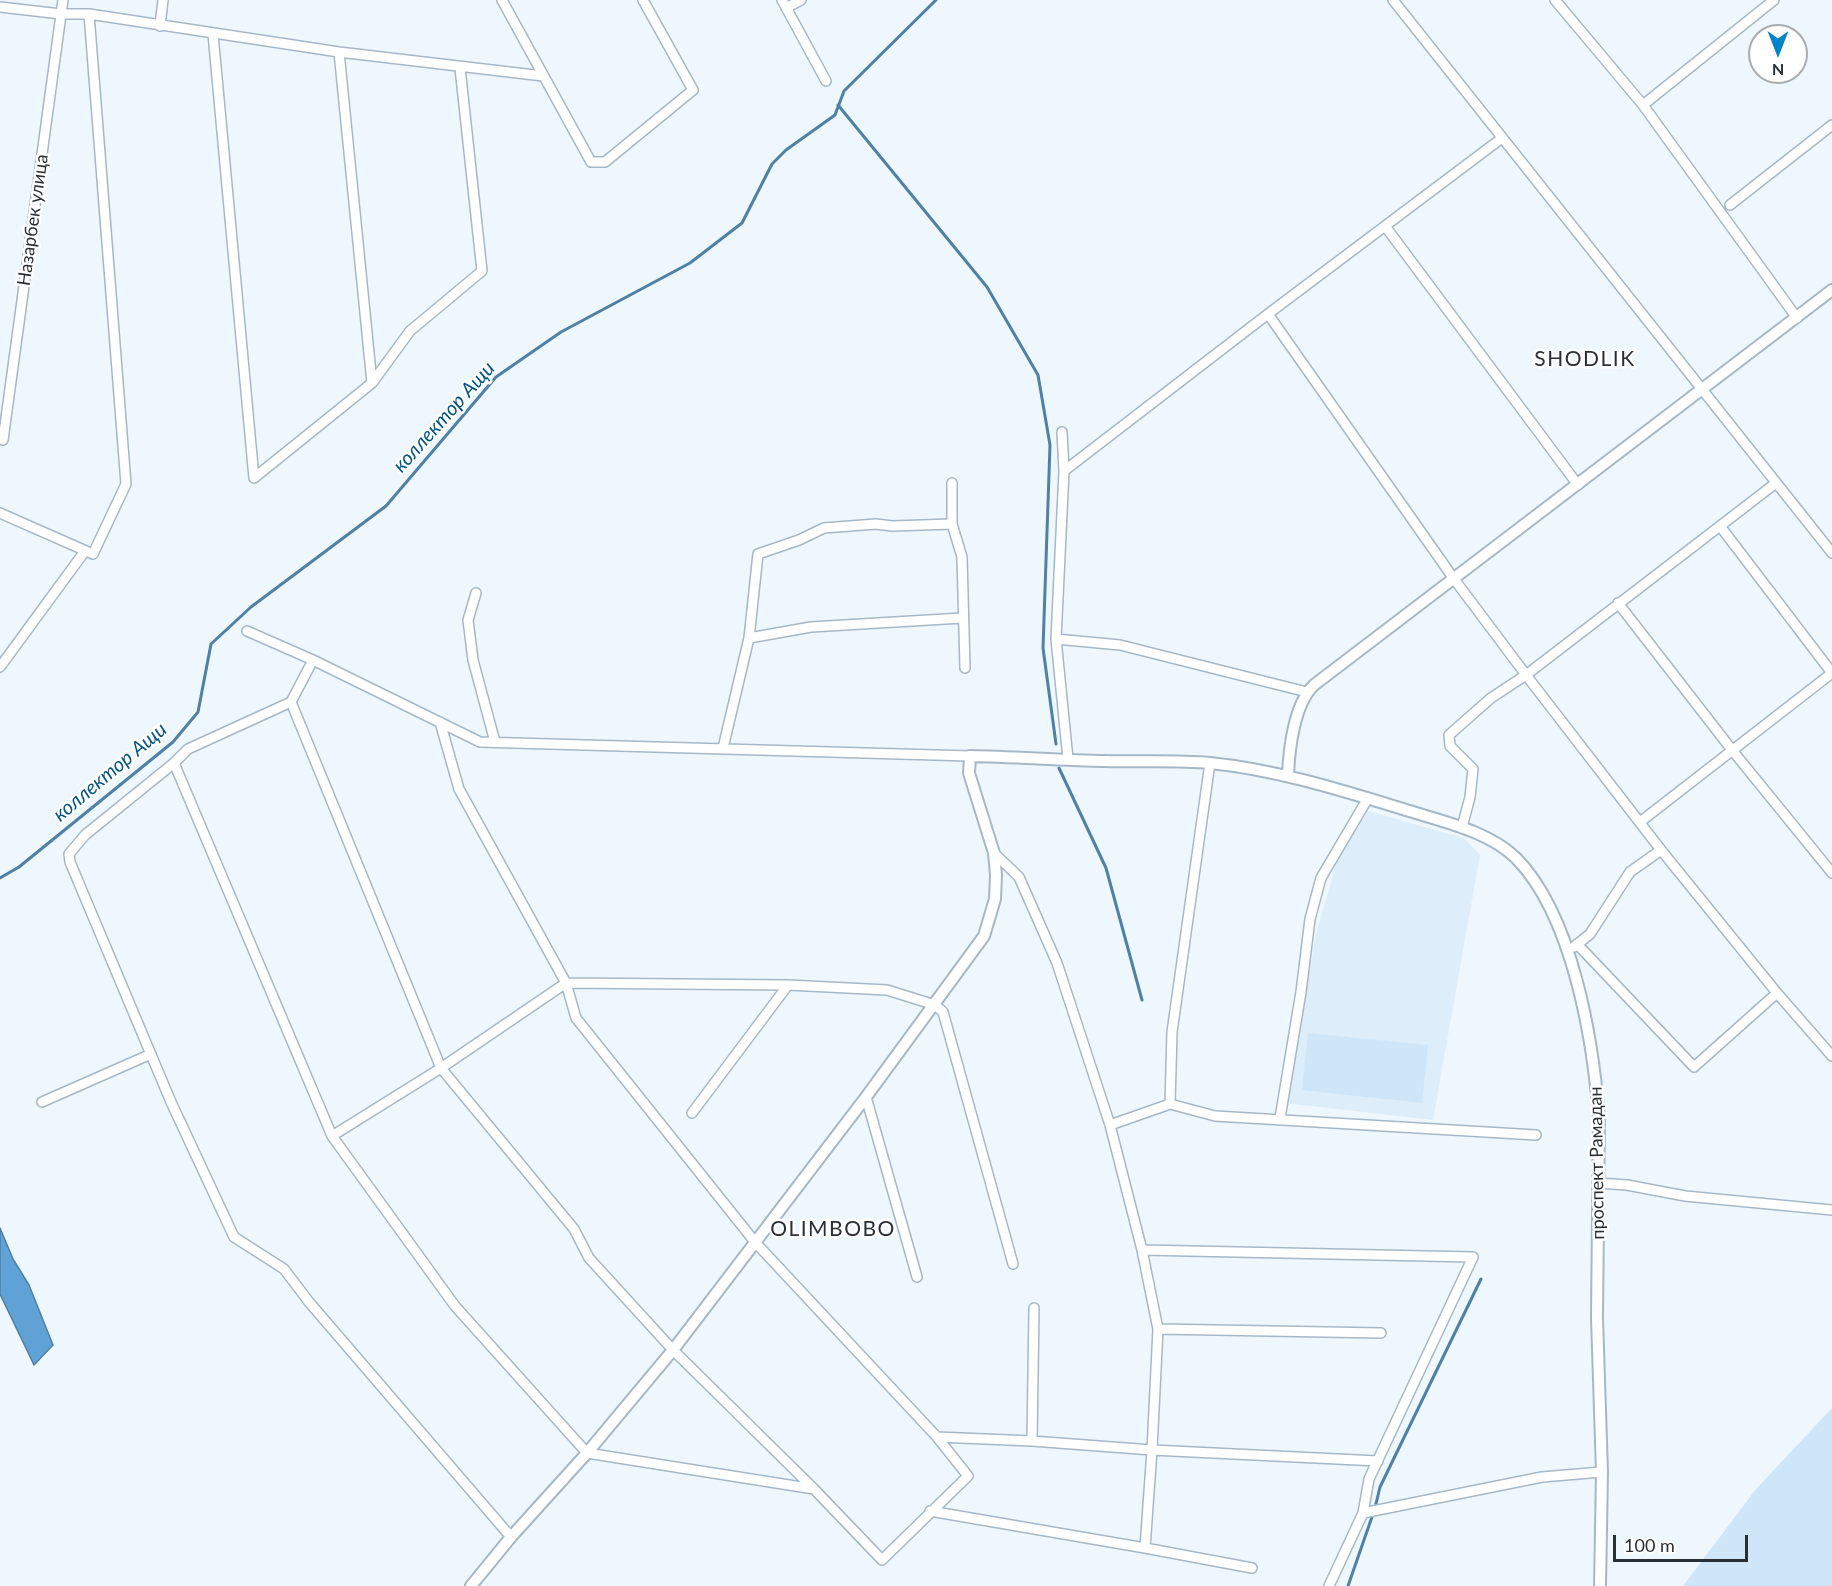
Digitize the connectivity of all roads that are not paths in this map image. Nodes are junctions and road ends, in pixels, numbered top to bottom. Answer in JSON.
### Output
{"nodes":[{"id":1,"x":63,"y":0,"type":"edge"},
{"id":2,"x":163,"y":0,"type":"edge"},
{"id":3,"x":502,"y":0,"type":"edge"},
{"id":4,"x":643,"y":0,"type":"edge"},
{"id":5,"x":801,"y":0,"type":"edge"},
{"id":6,"x":1393,"y":0,"type":"edge"},
{"id":7,"x":1555,"y":0,"type":"edge"},
{"id":8,"x":1774,"y":0,"type":"edge"},
{"id":9,"x":784,"y":4,"type":"edge"},
{"id":10,"x":0,"y":7,"type":"edge"},
{"id":11,"x":61,"y":14,"type":"junction"},
{"id":12,"x":89,"y":14,"type":"junction"},
{"id":13,"x":160,"y":26,"type":"junction"},
{"id":14,"x":213,"y":34,"type":"junction"},
{"id":15,"x":339,"y":52,"type":"junction"},
{"id":16,"x":460,"y":68,"type":"junction"},
{"id":17,"x":543,"y":76,"type":"junction"},
{"id":18,"x":826,"y":81,"type":"dead end"},
{"id":19,"x":1644,"y":105,"type":"junction"},
{"id":20,"x":1832,"y":125,"type":"edge"},
{"id":21,"x":1502,"y":138,"type":"junction"},
{"id":22,"x":1730,"y":205,"type":"dead end"},
{"id":23,"x":1385,"y":226,"type":"junction"},
{"id":24,"x":1832,"y":290,"type":"edge"},
{"id":25,"x":1268,"y":314,"type":"junction"},
{"id":26,"x":1797,"y":318,"type":"junction"},
{"id":27,"x":372,"y":382,"type":"junction"},
{"id":28,"x":1702,"y":390,"type":"junction"},
{"id":29,"x":1062,"y":432,"type":"dead end"},
{"id":30,"x":3,"y":440,"type":"dead end"},
{"id":31,"x":1064,"y":471,"type":"junction"},
{"id":32,"x":952,"y":483,"type":"dead end"},
{"id":33,"x":1776,"y":483,"type":"junction"},
{"id":34,"x":1578,"y":485,"type":"junction"},
{"id":35,"x":0,"y":513,"type":"edge"},
{"id":36,"x":952,"y":524,"type":"junction"},
{"id":37,"x":1720,"y":526,"type":"junction"},
{"id":38,"x":85,"y":551,"type":"junction"},
{"id":39,"x":1832,"y":553,"type":"edge"},
{"id":40,"x":1454,"y":579,"type":"junction"},
{"id":41,"x":476,"y":593,"type":"dead end"},
{"id":42,"x":1618,"y":603,"type":"junction"},
{"id":43,"x":962,"y":618,"type":"junction"},
{"id":44,"x":247,"y":631,"type":"dead end"},
{"id":45,"x":749,"y":638,"type":"junction"},
{"id":46,"x":1056,"y":639,"type":"junction"},
{"id":47,"x":313,"y":660,"type":"junction"},
{"id":48,"x":0,"y":667,"type":"edge"},
{"id":49,"x":965,"y":668,"type":"dead end"},
{"id":50,"x":1832,"y":673,"type":"edge"},
{"id":51,"x":1526,"y":675,"type":"junction"},
{"id":52,"x":1307,"y":692,"type":"junction"},
{"id":53,"x":291,"y":702,"type":"junction"},
{"id":54,"x":440,"y":722,"type":"junction"},
{"id":55,"x":495,"y":742,"type":"junction"},
{"id":56,"x":723,"y":748,"type":"junction"},
{"id":57,"x":1732,"y":750,"type":"junction"},
{"id":58,"x":970,"y":756,"type":"junction"},
{"id":59,"x":1068,"y":759,"type":"junction"},
{"id":60,"x":174,"y":763,"type":"junction"},
{"id":61,"x":1210,"y":763,"type":"junction"},
{"id":62,"x":1288,"y":776,"type":"junction"},
{"id":63,"x":1368,"y":798,"type":"junction"},
{"id":64,"x":1640,"y":822,"type":"junction"},
{"id":65,"x":1462,"y":827,"type":"junction"},
{"id":66,"x":1661,"y":850,"type":"junction"},
{"id":67,"x":994,"y":853,"type":"junction"},
{"id":68,"x":1832,"y":873,"type":"edge"},
{"id":69,"x":1577,"y":944,"type":"junction"},
{"id":70,"x":1568,"y":952,"type":"junction"},
{"id":71,"x":566,"y":983,"type":"junction"},
{"id":72,"x":788,"y":985,"type":"junction"},
{"id":73,"x":1777,"y":993,"type":"junction"},
{"id":74,"x":935,"y":1005,"type":"junction"},
{"id":75,"x":151,"y":1054,"type":"junction"},
{"id":76,"x":1832,"y":1056,"type":"edge"},
{"id":77,"x":441,"y":1068,"type":"junction"},
{"id":78,"x":866,"y":1097,"type":"junction"},
{"id":79,"x":42,"y":1102,"type":"dead end"},
{"id":80,"x":1170,"y":1104,"type":"junction"},
{"id":81,"x":692,"y":1113,"type":"dead end"},
{"id":82,"x":1280,"y":1118,"type":"junction"},
{"id":83,"x":1110,"y":1125,"type":"junction"},
{"id":84,"x":1536,"y":1134,"type":"dead end"},
{"id":85,"x":332,"y":1136,"type":"junction"},
{"id":86,"x":1598,"y":1183,"type":"junction"},
{"id":87,"x":1832,"y":1210,"type":"edge"},
{"id":88,"x":755,"y":1242,"type":"junction"},
{"id":89,"x":1142,"y":1250,"type":"junction"},
{"id":90,"x":1013,"y":1264,"type":"dead end"},
{"id":91,"x":917,"y":1277,"type":"dead end"},
{"id":92,"x":1034,"y":1308,"type":"dead end"},
{"id":93,"x":1158,"y":1329,"type":"junction"},
{"id":94,"x":1381,"y":1333,"type":"dead end"},
{"id":95,"x":673,"y":1350,"type":"junction"},
{"id":96,"x":937,"y":1437,"type":"junction"},
{"id":97,"x":1032,"y":1441,"type":"junction"},
{"id":98,"x":1152,"y":1450,"type":"junction"},
{"id":99,"x":587,"y":1453,"type":"junction"},
{"id":100,"x":1378,"y":1461,"type":"junction"},
{"id":101,"x":1602,"y":1472,"type":"junction"},
{"id":102,"x":814,"y":1489,"type":"junction"},
{"id":103,"x":930,"y":1511,"type":"junction"},
{"id":104,"x":1366,"y":1513,"type":"junction"},
{"id":105,"x":511,"y":1537,"type":"junction"},
{"id":106,"x":1145,"y":1548,"type":"junction"},
{"id":107,"x":1252,"y":1568,"type":"dead end"},
{"id":108,"x":471,"y":1586,"type":"edge"},
{"id":109,"x":1329,"y":1586,"type":"edge"},
{"id":110,"x":1599,"y":1586,"type":"edge"}],
"edges":[{"from":1,"to":11,"type":"street","name":"Назарбек улица"},
{"from":2,"to":13,"type":"street"},
{"from":3,"to":17,"type":"street"},
{"from":4,"to":17,"type":"street"},
{"from":5,"to":9,"type":"street"},
{"from":6,"to":21,"type":"street"},
{"from":7,"to":19,"type":"street"},
{"from":8,"to":19,"type":"street"},
{"from":9,"to":18,"type":"street"},
{"from":10,"to":11,"type":"street"},
{"from":11,"to":12,"type":"street"},
{"from":11,"to":30,"type":"street","name":"Назарбек улица"},
{"from":12,"to":13,"type":"street"},
{"from":12,"to":38,"type":"street"},
{"from":13,"to":14,"type":"street"},
{"from":14,"to":15,"type":"street"},
{"from":14,"to":27,"type":"street"},
{"from":15,"to":16,"type":"street"},
{"from":15,"to":27,"type":"street"},
{"from":16,"to":17,"type":"street"},
{"from":16,"to":27,"type":"street"},
{"from":19,"to":26,"type":"street"},
{"from":20,"to":22,"type":"street"},
{"from":21,"to":23,"type":"street"},
{"from":21,"to":28,"type":"street"},
{"from":23,"to":25,"type":"street"},
{"from":23,"to":34,"type":"street"},
{"from":24,"to":26,"type":"main road"},
{"from":25,"to":31,"type":"street"},
{"from":25,"to":40,"type":"street"},
{"from":26,"to":28,"type":"main road"},
{"from":28,"to":33,"type":"street"},
{"from":28,"to":34,"type":"main road"},
{"from":29,"to":31,"type":"street"},
{"from":31,"to":46,"type":"street"},
{"from":32,"to":36,"type":"street"},
{"from":33,"to":37,"type":"street"},
{"from":33,"to":39,"type":"street"},
{"from":34,"to":40,"type":"main road"},
{"from":35,"to":38,"type":"street"},
{"from":36,"to":43,"type":"street"},
{"from":36,"to":45,"type":"street"},
{"from":37,"to":42,"type":"street"},
{"from":37,"to":50,"type":"street"},
{"from":38,"to":48,"type":"street"},
{"from":40,"to":51,"type":"street"},
{"from":40,"to":52,"type":"main road"},
{"from":41,"to":55,"type":"street"},
{"from":42,"to":51,"type":"street"},
{"from":42,"to":57,"type":"street"},
{"from":43,"to":45,"type":"street"},
{"from":43,"to":49,"type":"street"},
{"from":44,"to":47,"type":"street"},
{"from":45,"to":56,"type":"street"},
{"from":46,"to":52,"type":"street"},
{"from":46,"to":59,"type":"street"},
{"from":47,"to":53,"type":"street"},
{"from":47,"to":54,"type":"street"},
{"from":50,"to":57,"type":"street"},
{"from":51,"to":64,"type":"street"},
{"from":51,"to":65,"type":"street"},
{"from":52,"to":62,"type":"main road"},
{"from":53,"to":60,"type":"street"},
{"from":53,"to":77,"type":"street"},
{"from":54,"to":55,"type":"street"},
{"from":54,"to":71,"type":"street"},
{"from":55,"to":56,"type":"street"},
{"from":56,"to":58,"type":"street"},
{"from":57,"to":64,"type":"street"},
{"from":57,"to":68,"type":"street"},
{"from":58,"to":59,"type":"main road","name":"проспект Рамадан"},
{"from":58,"to":67,"type":"main road"},
{"from":59,"to":61,"type":"main road","name":"проспект Рамадан"},
{"from":60,"to":75,"type":"street"},
{"from":60,"to":85,"type":"street"},
{"from":61,"to":62,"type":"main road","name":"проспект Рамадан"},
{"from":61,"to":80,"type":"street"},
{"from":62,"to":63,"type":"main road","name":"проспект Рамадан"},
{"from":63,"to":65,"type":"main road","name":"проспект Рамадан"},
{"from":63,"to":82,"type":"street"},
{"from":64,"to":66,"type":"street"},
{"from":65,"to":70,"type":"main road","name":"проспект Рамадан"},
{"from":66,"to":69,"type":"street"},
{"from":66,"to":73,"type":"street"},
{"from":67,"to":74,"type":"main road"},
{"from":67,"to":83,"type":"street"},
{"from":69,"to":70,"type":"street"},
{"from":69,"to":73,"type":"street"},
{"from":70,"to":86,"type":"main road","name":"проспект Рамадан"},
{"from":71,"to":72,"type":"street"},
{"from":71,"to":77,"type":"street"},
{"from":71,"to":88,"type":"street"},
{"from":72,"to":74,"type":"street"},
{"from":72,"to":81,"type":"street"},
{"from":73,"to":76,"type":"street"},
{"from":74,"to":78,"type":"main road"},
{"from":74,"to":90,"type":"street"},
{"from":75,"to":79,"type":"street"},
{"from":75,"to":105,"type":"street"},
{"from":77,"to":85,"type":"street"},
{"from":77,"to":95,"type":"street"},
{"from":78,"to":88,"type":"main road"},
{"from":78,"to":91,"type":"street"},
{"from":80,"to":82,"type":"street"},
{"from":80,"to":83,"type":"street"},
{"from":82,"to":84,"type":"street"},
{"from":83,"to":89,"type":"street"},
{"from":85,"to":99,"type":"street"},
{"from":86,"to":87,"type":"street"},
{"from":86,"to":101,"type":"main road","name":"проспект Рамадан"},
{"from":88,"to":95,"type":"main road"},
{"from":88,"to":96,"type":"street"},
{"from":89,"to":93,"type":"street"},
{"from":89,"to":100,"type":"street"},
{"from":92,"to":97,"type":"street"},
{"from":93,"to":94,"type":"street"},
{"from":93,"to":98,"type":"street"},
{"from":95,"to":99,"type":"main road"},
{"from":95,"to":102,"type":"street"},
{"from":96,"to":97,"type":"street"},
{"from":96,"to":103,"type":"street"},
{"from":97,"to":98,"type":"street"},
{"from":98,"to":100,"type":"street"},
{"from":98,"to":106,"type":"street"},
{"from":99,"to":102,"type":"street"},
{"from":99,"to":105,"type":"main road"},
{"from":100,"to":104,"type":"street"},
{"from":101,"to":104,"type":"street"},
{"from":101,"to":110,"type":"main road","name":"проспект Рамадан"},
{"from":102,"to":103,"type":"street"},
{"from":103,"to":106,"type":"street"},
{"from":104,"to":109,"type":"street"},
{"from":105,"to":108,"type":"main road"},
{"from":106,"to":107,"type":"street"}]}
